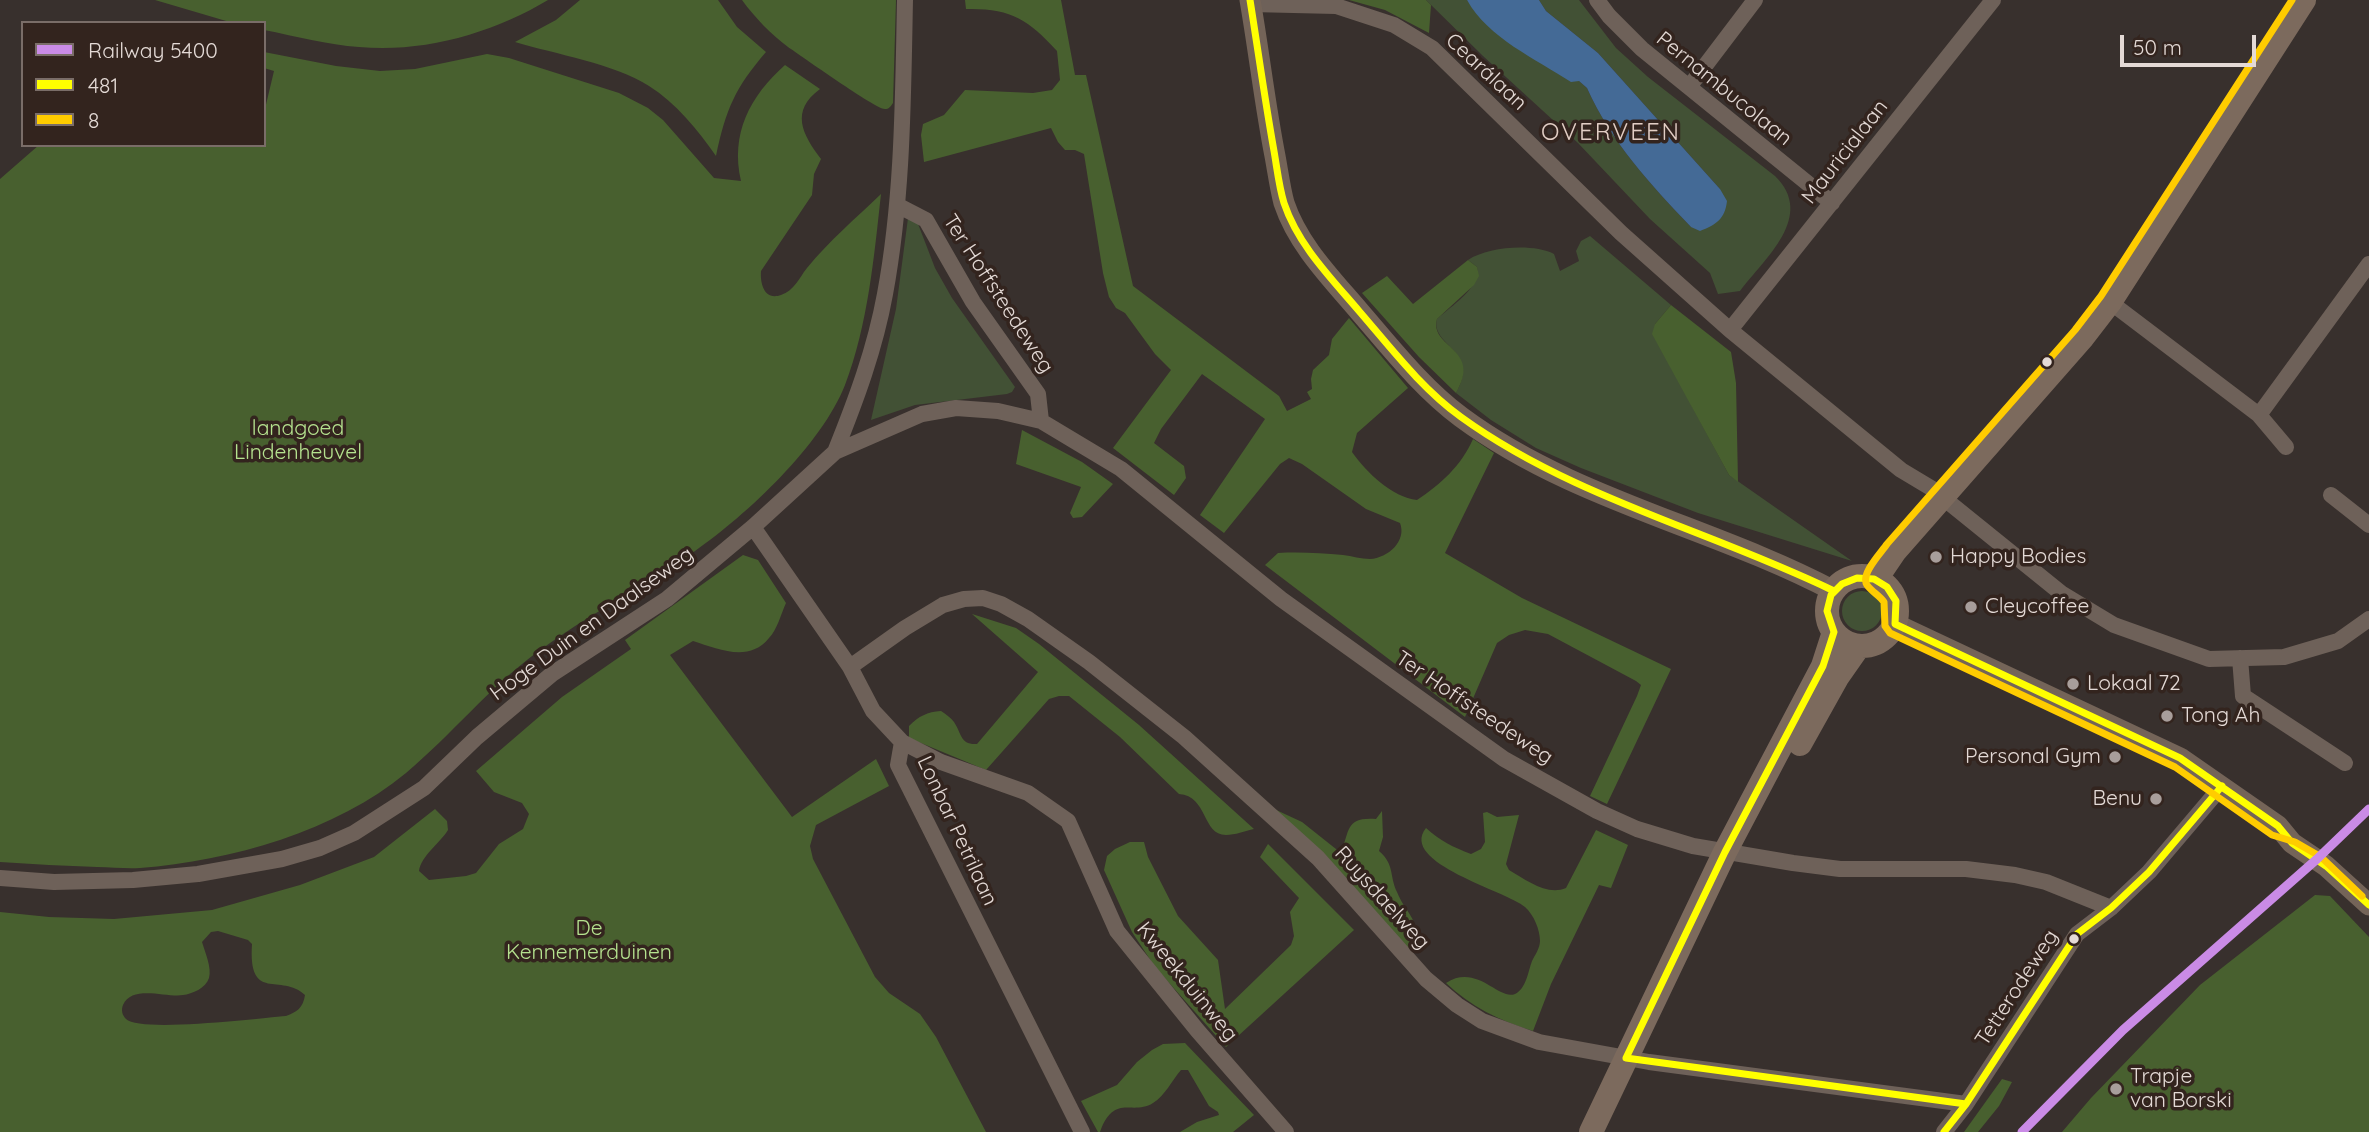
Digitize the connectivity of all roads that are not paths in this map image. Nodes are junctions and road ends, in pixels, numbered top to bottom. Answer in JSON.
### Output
{"nodes":[{"id":1,"x":905,"y":0,"type":"edge"},
{"id":2,"x":1597,"y":0,"type":"edge"},
{"id":3,"x":1755,"y":0,"type":"edge"},
{"id":4,"x":1993,"y":0,"type":"edge"},
{"id":5,"x":2304,"y":0,"type":"edge"},
{"id":6,"x":1251,"y":2,"type":"edge"},
{"id":7,"x":1689,"y":87,"type":"junction"},
{"id":8,"x":1832,"y":203,"type":"junction"},
{"id":9,"x":897,"y":205,"type":"junction"},
{"id":10,"x":2369,"y":264,"type":"edge"},
{"id":11,"x":2110,"y":302,"type":"junction"},
{"id":12,"x":1730,"y":330,"type":"junction"},
{"id":13,"x":2259,"y":415,"type":"junction"},
{"id":14,"x":1041,"y":422,"type":"junction"},
{"id":15,"x":2286,"y":447,"type":"dead end"},
{"id":16,"x":835,"y":452,"type":"junction"},
{"id":17,"x":806,"y":481,"type":"joint"},
{"id":18,"x":2331,"y":495,"type":"dead end"},
{"id":19,"x":1942,"y":497,"type":"junction"},
{"id":20,"x":2367,"y":520,"type":"edge"},
{"id":21,"x":754,"y":527,"type":"junction"},
{"id":22,"x":1876,"y":579,"type":"junction"},
{"id":23,"x":1834,"y":592,"type":"junction"},
{"id":24,"x":2369,"y":619,"type":"edge"},
{"id":25,"x":1895,"y":624,"type":"junction"},
{"id":26,"x":1834,"y":632,"type":"junction"},
{"id":27,"x":1859,"y":646,"type":"junction"},
{"id":28,"x":2240,"y":658,"type":"junction"},
{"id":29,"x":850,"y":667,"type":"junction"},
{"id":30,"x":902,"y":742,"type":"junction"},
{"id":31,"x":2344,"y":763,"type":"dead end"},
{"id":32,"x":2222,"y":786,"type":"junction"},
{"id":33,"x":2278,"y":826,"type":"junction"},
{"id":34,"x":1732,"y":854,"type":"junction"},
{"id":35,"x":0,"y":878,"type":"edge"},
{"id":36,"x":2369,"y":888,"type":"edge"},
{"id":37,"x":2369,"y":905,"type":"edge"},
{"id":38,"x":2111,"y":908,"type":"junction"},
{"id":39,"x":1634,"y":1059,"type":"junction"},
{"id":40,"x":1966,"y":1104,"type":"junction"},
{"id":41,"x":1082,"y":1132,"type":"edge"},
{"id":42,"x":1286,"y":1132,"type":"edge"},
{"id":43,"x":1591,"y":1132,"type":"edge"},
{"id":44,"x":1608,"y":1132,"type":"edge"},
{"id":45,"x":1944,"y":1132,"type":"edge"}],
"edges":[{"from":1,"to":9,"type":"street","name":"Ter Hoffsteedeweg"},
{"from":2,"to":7,"type":"street","name":"Pernambucolaan"},
{"from":3,"to":7,"type":"street"},
{"from":4,"to":8,"type":"street","name":"Mauricialaan"},
{"from":5,"to":11,"type":"main road"},
{"from":6,"to":12,"type":"street","name":"Cearálaan"},
{"from":6,"to":23,"type":"street"},
{"from":7,"to":8,"type":"street","name":"Pernambucolaan"},
{"from":8,"to":12,"type":"street","name":"Mauricialaan"},
{"from":9,"to":14,"type":"street","name":"Ter Hoffsteedeweg"},
{"from":9,"to":16,"type":"street","name":"Ter Hoffsteedeweg"},
{"from":10,"to":13,"type":"street"},
{"from":11,"to":13,"type":"street"},
{"from":11,"to":19,"type":"main road"},
{"from":12,"to":19,"type":"street","name":"Cearálaan"},
{"from":13,"to":15,"type":"street"},
{"from":14,"to":16,"type":"street","name":"Ter Hoffsteedeweg"},
{"from":14,"to":34,"type":"street","name":"Ter Hoffsteedeweg"},
{"from":16,"to":17,"type":"street","name":"Ter Hoffsteedeweg"},
{"from":17,"to":21,"type":"street","name":"Hoge Duin en Daalseweg"},
{"from":18,"to":20,"type":"street"},
{"from":19,"to":22,"type":"main road"},
{"from":19,"to":28,"type":"street","name":"Cearálaan"},
{"from":21,"to":29,"type":"street","name":"Lonbar Petrilaan"},
{"from":21,"to":35,"type":"street","name":"Hoge Duin en Daalseweg"},
{"from":22,"to":23,"type":"main road"},
{"from":22,"to":25,"type":"main road"},
{"from":23,"to":26,"type":"main road"},
{"from":24,"to":28,"type":"street","name":"Cearálaan"},
{"from":25,"to":27,"type":"main road"},
{"from":25,"to":32,"type":"street"},
{"from":26,"to":27,"type":"main road"},
{"from":26,"to":34,"type":"main road"},
{"from":27,"to":34,"type":"main road"},
{"from":28,"to":31,"type":"street"},
{"from":29,"to":30,"type":"street","name":"Lonbar Petrilaan"},
{"from":29,"to":39,"type":"street","name":"Ruysdaelweg"},
{"from":30,"to":41,"type":"street","name":"Lonbar Petrilaan"},
{"from":30,"to":42,"type":"street","name":"Kweekduinweg"},
{"from":32,"to":33,"type":"street"},
{"from":32,"to":38,"type":"street","name":"Tetterodeweg"},
{"from":33,"to":36,"type":"street"},
{"from":33,"to":37,"type":"street"},
{"from":34,"to":38,"type":"street","name":"Ter Hoffsteedeweg"},
{"from":34,"to":39,"type":"main road"},
{"from":38,"to":40,"type":"street","name":"Tetterodeweg"},
{"from":39,"to":40,"type":"street","name":"Ruysdaelweg"},
{"from":39,"to":43,"type":"main road"},
{"from":39,"to":44,"type":"main road"},
{"from":40,"to":45,"type":"street","name":"Tetterodeweg"}]}
